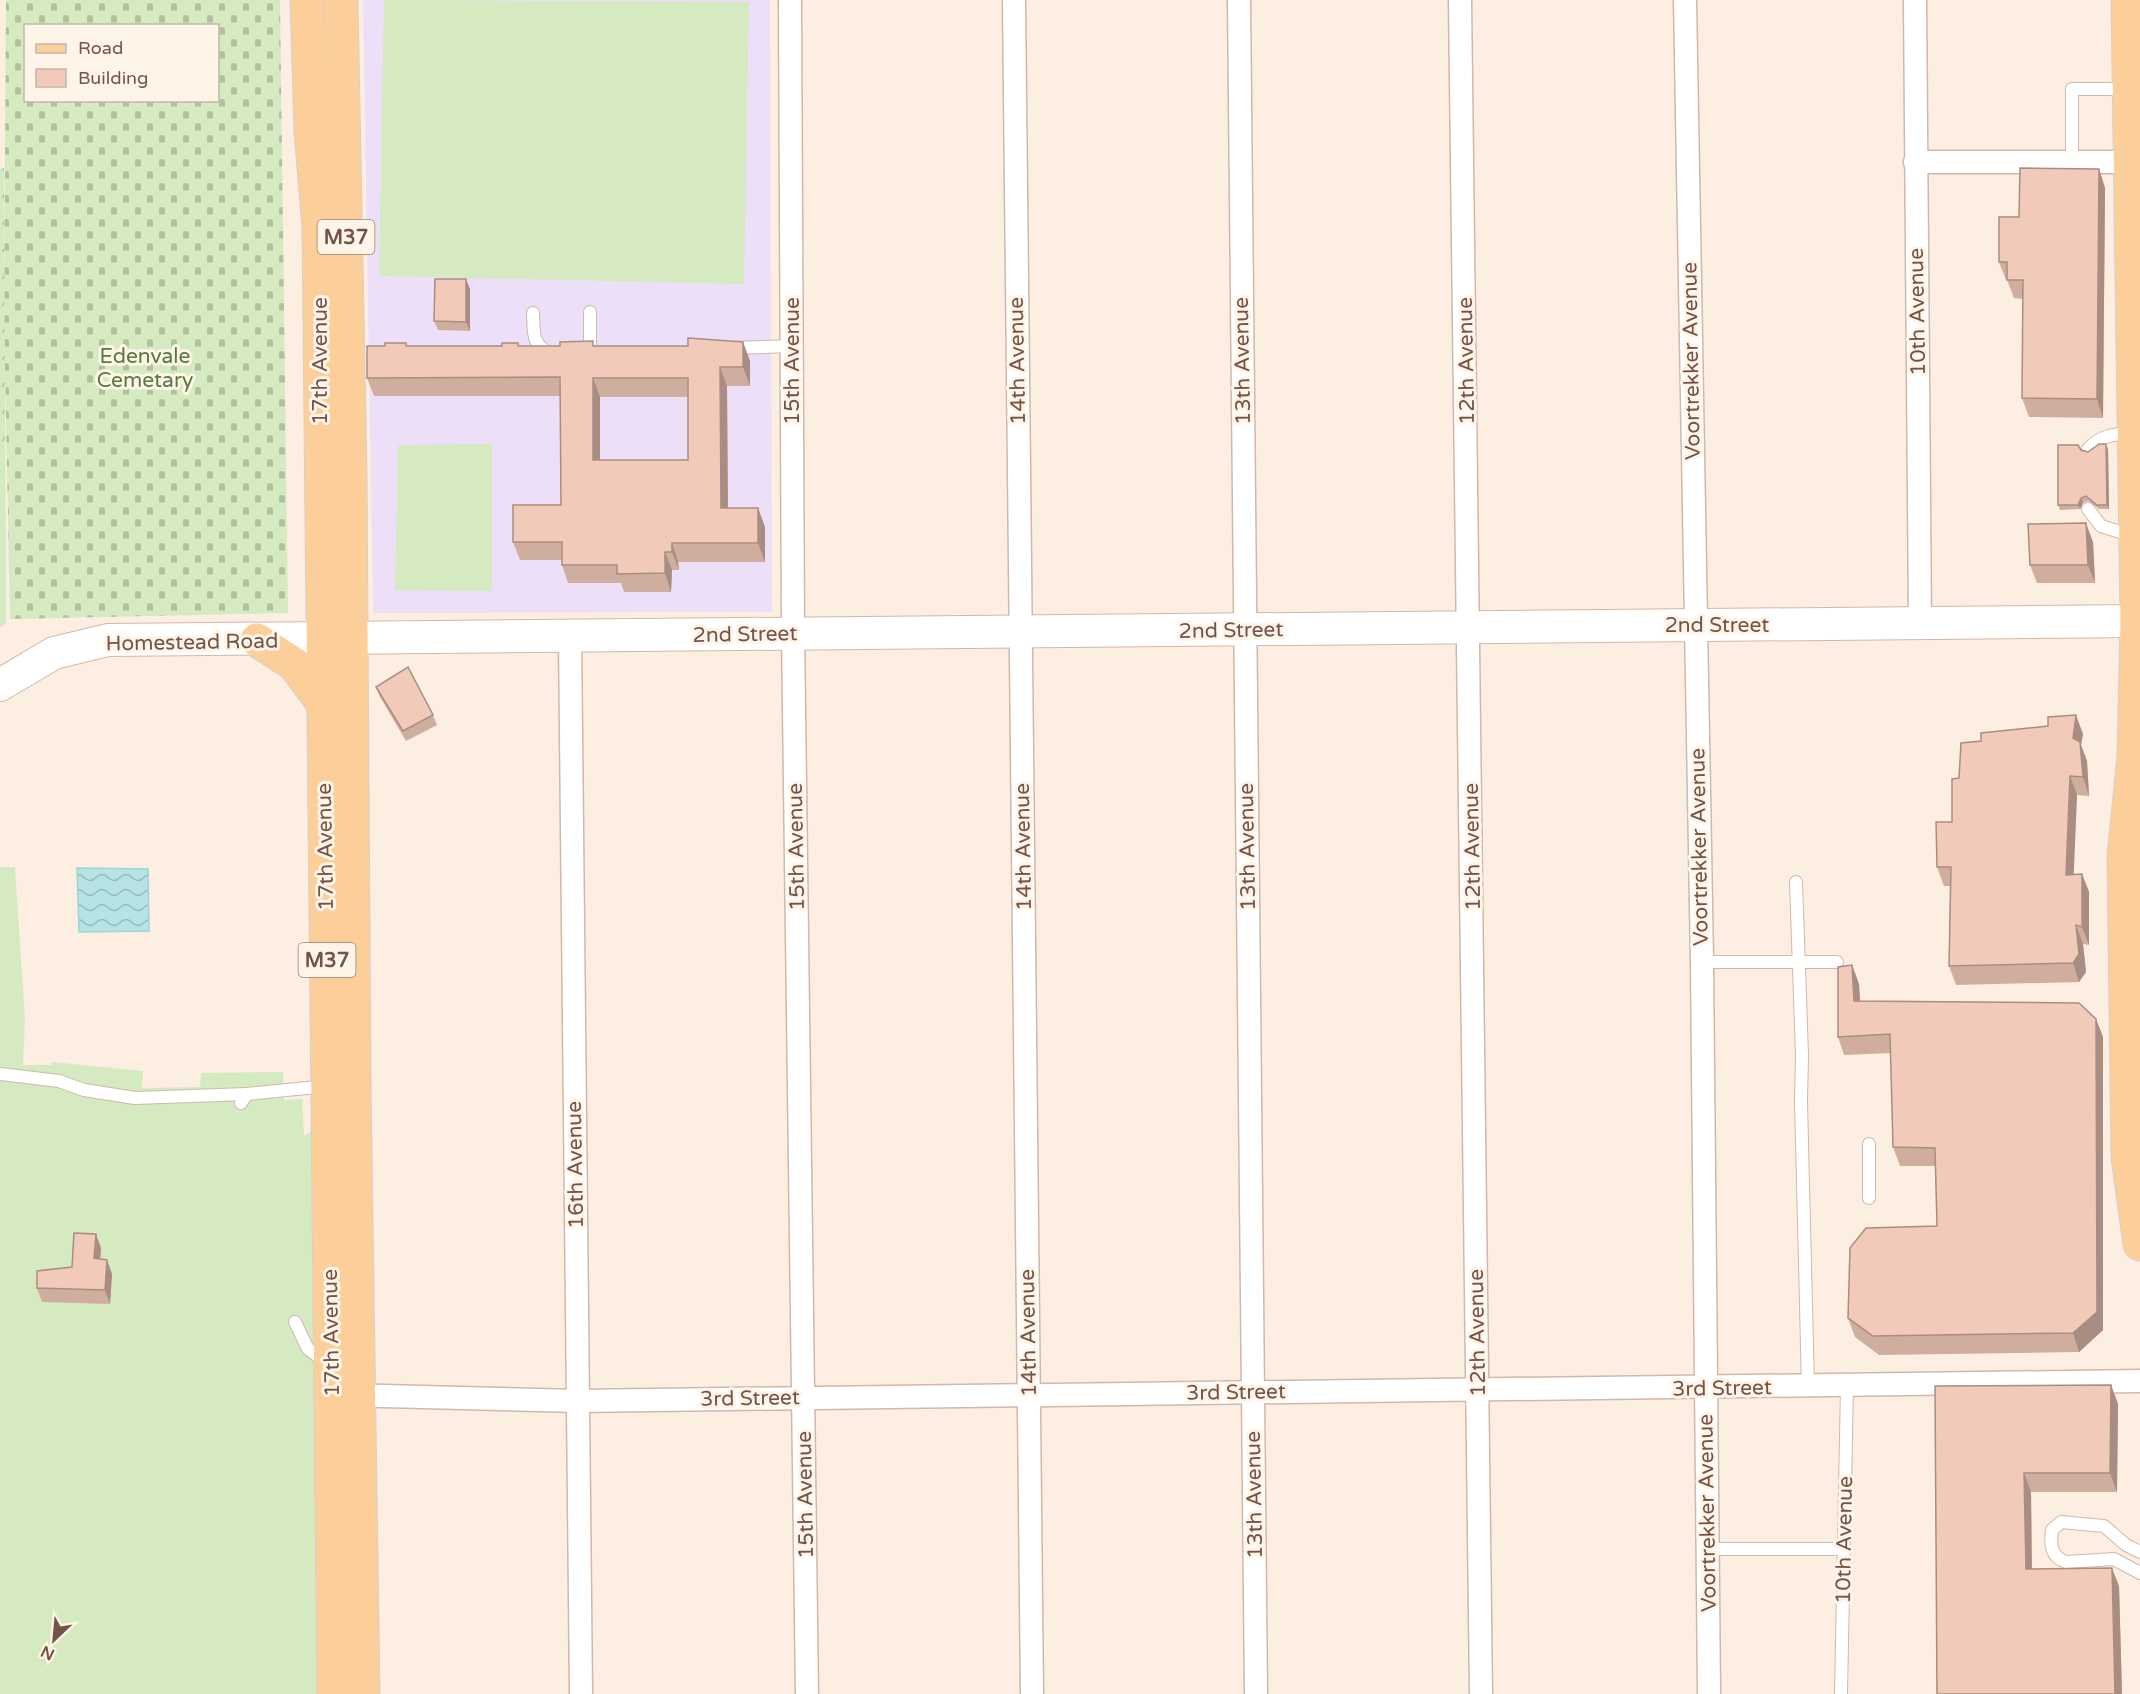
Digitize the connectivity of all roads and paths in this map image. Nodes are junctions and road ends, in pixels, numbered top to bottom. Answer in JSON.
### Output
{"nodes":[{"id":1,"x":307,"y":0,"type":"edge"},
{"id":2,"x":342,"y":0,"type":"edge"},
{"id":3,"x":790,"y":0,"type":"edge"},
{"id":4,"x":1014,"y":0,"type":"edge"},
{"id":5,"x":1239,"y":0,"type":"edge"},
{"id":6,"x":1460,"y":0,"type":"edge"},
{"id":7,"x":1685,"y":0,"type":"edge"},
{"id":8,"x":1915,"y":0,"type":"edge"},
{"id":9,"x":2128,"y":0,"type":"edge"},
{"id":10,"x":2133,"y":104,"type":"edge"},
{"id":11,"x":1915,"y":162,"type":"junction"},
{"id":12,"x":2072,"y":162,"type":"junction"},
{"id":13,"x":2136,"y":162,"type":"edge"},
{"id":14,"x":590,"y":312,"type":"dead end"},
{"id":15,"x":533,"y":313,"type":"dead end"},
{"id":16,"x":792,"y":346,"type":"junction"},
{"id":17,"x":721,"y":348,"type":"edge"},
{"id":18,"x":591,"y":352,"type":"edge"},
{"id":19,"x":562,"y":354,"type":"edge"},
{"id":20,"x":2136,"y":433,"type":"junction"},
{"id":21,"x":2088,"y":449,"type":"edge"},
{"id":22,"x":2088,"y":509,"type":"dead end"},
{"id":23,"x":2138,"y":537,"type":"edge"},
{"id":24,"x":2138,"y":621,"type":"edge"},
{"id":25,"x":1920,"y":624,"type":"junction"},
{"id":26,"x":1695,"y":625,"type":"junction"},
{"id":27,"x":1470,"y":627,"type":"junction"},
{"id":28,"x":1245,"y":630,"type":"junction"},
{"id":29,"x":794,"y":633,"type":"junction"},
{"id":30,"x":1020,"y":633,"type":"junction"},
{"id":31,"x":570,"y":636,"type":"junction"},
{"id":32,"x":336,"y":639,"type":"junction"},
{"id":33,"x":257,"y":640,"type":"junction"},
{"id":34,"x":0,"y":685,"type":"edge"},
{"id":35,"x":323,"y":703,"type":"junction"},
{"id":36,"x":2137,"y":751,"type":"edge"},
{"id":37,"x":1796,"y":882,"type":"dead end"},
{"id":38,"x":1702,"y":962,"type":"junction"},
{"id":39,"x":1837,"y":962,"type":"dead end"},
{"id":40,"x":1800,"y":963,"type":"junction"},
{"id":41,"x":0,"y":1074,"type":"edge"},
{"id":42,"x":341,"y":1086,"type":"junction"},
{"id":43,"x":1869,"y":1144,"type":"dead end"},
{"id":44,"x":1869,"y":1198,"type":"dead end"},
{"id":45,"x":2140,"y":1244,"type":"edge"},
{"id":46,"x":295,"y":1322,"type":"dead end"},
{"id":47,"x":2140,"y":1381,"type":"edge"},
{"id":48,"x":341,"y":1385,"type":"junction"},
{"id":49,"x":1808,"y":1386,"type":"junction"},
{"id":50,"x":1847,"y":1386,"type":"junction"},
{"id":51,"x":1478,"y":1388,"type":"junction"},
{"id":52,"x":1706,"y":1388,"type":"junction"},
{"id":53,"x":1253,"y":1392,"type":"junction"},
{"id":54,"x":1029,"y":1395,"type":"junction"},
{"id":55,"x":804,"y":1397,"type":"junction"},
{"id":56,"x":577,"y":1401,"type":"junction"},
{"id":57,"x":1707,"y":1549,"type":"junction"},
{"id":58,"x":1843,"y":1549,"type":"junction"},
{"id":59,"x":2140,"y":1552,"type":"edge"},
{"id":60,"x":2140,"y":1573,"type":"edge"},
{"id":61,"x":334,"y":1694,"type":"edge"},
{"id":62,"x":363,"y":1694,"type":"edge"},
{"id":63,"x":581,"y":1694,"type":"edge"},
{"id":64,"x":807,"y":1694,"type":"edge"},
{"id":65,"x":1032,"y":1694,"type":"edge"},
{"id":66,"x":1256,"y":1694,"type":"edge"},
{"id":67,"x":1481,"y":1694,"type":"edge"},
{"id":68,"x":1709,"y":1694,"type":"edge"},
{"id":69,"x":1841,"y":1694,"type":"edge"}],
"edges":[{"from":1,"to":32,"type":"main road","name":"17th Avenue","number":"M37"},
{"from":2,"to":32,"type":"main road","name":"17th Avenue","number":"M37"},
{"from":3,"to":16,"type":"street","name":"15th Avenue"},
{"from":4,"to":30,"type":"street","name":"14th Avenue"},
{"from":5,"to":28,"type":"street","name":"13th Avenue"},
{"from":6,"to":27,"type":"street","name":"12th Avenue"},
{"from":7,"to":26,"type":"street","name":"Voortrekker Avenue"},
{"from":8,"to":11,"type":"street","name":"10th Avenue"},
{"from":9,"to":10,"type":"main road"},
{"from":10,"to":12,"type":"lane"},
{"from":10,"to":13,"type":"main road"},
{"from":11,"to":12,"type":"street"},
{"from":11,"to":25,"type":"street","name":"10th Avenue"},
{"from":12,"to":13,"type":"street"},
{"from":13,"to":20,"type":"main road"},
{"from":14,"to":18,"type":"lane"},
{"from":15,"to":19,"type":"lane"},
{"from":16,"to":17,"type":"lane"},
{"from":16,"to":29,"type":"street","name":"15th Avenue"},
{"from":20,"to":21,"type":"lane"},
{"from":20,"to":23,"type":"main road"},
{"from":22,"to":23,"type":"lane"},
{"from":23,"to":24,"type":"main road"},
{"from":24,"to":25,"type":"main road","name":"2nd Street"},
{"from":24,"to":36,"type":"main road"},
{"from":25,"to":26,"type":"main road","name":"2nd Street"},
{"from":26,"to":27,"type":"main road","name":"2nd Street"},
{"from":26,"to":38,"type":"street","name":"Voortrekker Avenue"},
{"from":27,"to":28,"type":"main road","name":"2nd Street"},
{"from":27,"to":51,"type":"street","name":"12th Avenue"},
{"from":28,"to":30,"type":"main road","name":"2nd Street"},
{"from":28,"to":53,"type":"street","name":"13th Avenue"},
{"from":29,"to":30,"type":"main road","name":"2nd Street"},
{"from":29,"to":31,"type":"main road","name":"2nd Street"},
{"from":29,"to":55,"type":"street","name":"15th Avenue"},
{"from":30,"to":54,"type":"street","name":"14th Avenue"},
{"from":31,"to":32,"type":"main road","name":"2nd Street"},
{"from":31,"to":56,"type":"street","name":"16th Avenue"},
{"from":32,"to":33,"type":"main road","name":"Homestead Road"},
{"from":32,"to":35,"type":"main road","name":"17th Avenue","number":"M37"},
{"from":32,"to":42,"type":"main road","name":"17th Avenue","number":"M37"},
{"from":33,"to":34,"type":"main road","name":"Homestead Road"},
{"from":33,"to":35,"type":"main road"},
{"from":35,"to":42,"type":"main road","name":"17th Avenue","number":"M37"},
{"from":36,"to":45,"type":"main road"},
{"from":37,"to":40,"type":"lane"},
{"from":38,"to":40,"type":"lane"},
{"from":38,"to":52,"type":"street","name":"Voortrekker Avenue"},
{"from":39,"to":40,"type":"lane"},
{"from":40,"to":49,"type":"lane"},
{"from":41,"to":42,"type":"lane"},
{"from":42,"to":48,"type":"main road","name":"17th Avenue","number":"M37"},
{"from":42,"to":48,"type":"main road","name":"17th Avenue","number":"M37"},
{"from":43,"to":44,"type":"lane"},
{"from":46,"to":48,"type":"lane"},
{"from":47,"to":50,"type":"street","name":"3rd Street"},
{"from":48,"to":56,"type":"street","name":"3rd Street"},
{"from":48,"to":61,"type":"main road","name":"17th Avenue","number":"M37"},
{"from":48,"to":62,"type":"main road","name":"17th Avenue","number":"M37"},
{"from":49,"to":50,"type":"street","name":"3rd Street"},
{"from":49,"to":52,"type":"street","name":"3rd Street"},
{"from":50,"to":58,"type":"lane","name":"10th Avenue"},
{"from":51,"to":52,"type":"street","name":"3rd Street"},
{"from":51,"to":53,"type":"street","name":"3rd Street"},
{"from":51,"to":67,"type":"street","name":"12th Avenue"},
{"from":52,"to":57,"type":"street","name":"Voortrekker Avenue"},
{"from":53,"to":54,"type":"street","name":"3rd Street"},
{"from":53,"to":66,"type":"street","name":"13th Avenue"},
{"from":54,"to":55,"type":"street","name":"3rd Street"},
{"from":54,"to":65,"type":"street","name":"14th Avenue"},
{"from":55,"to":56,"type":"street","name":"3rd Street"},
{"from":55,"to":64,"type":"street","name":"15th Avenue"},
{"from":56,"to":63,"type":"street","name":"16th Avenue"},
{"from":57,"to":58,"type":"lane"},
{"from":57,"to":68,"type":"street","name":"Voortrekker Avenue"},
{"from":58,"to":69,"type":"lane","name":"10th Avenue"},
{"from":59,"to":60,"type":"lane"}]}
